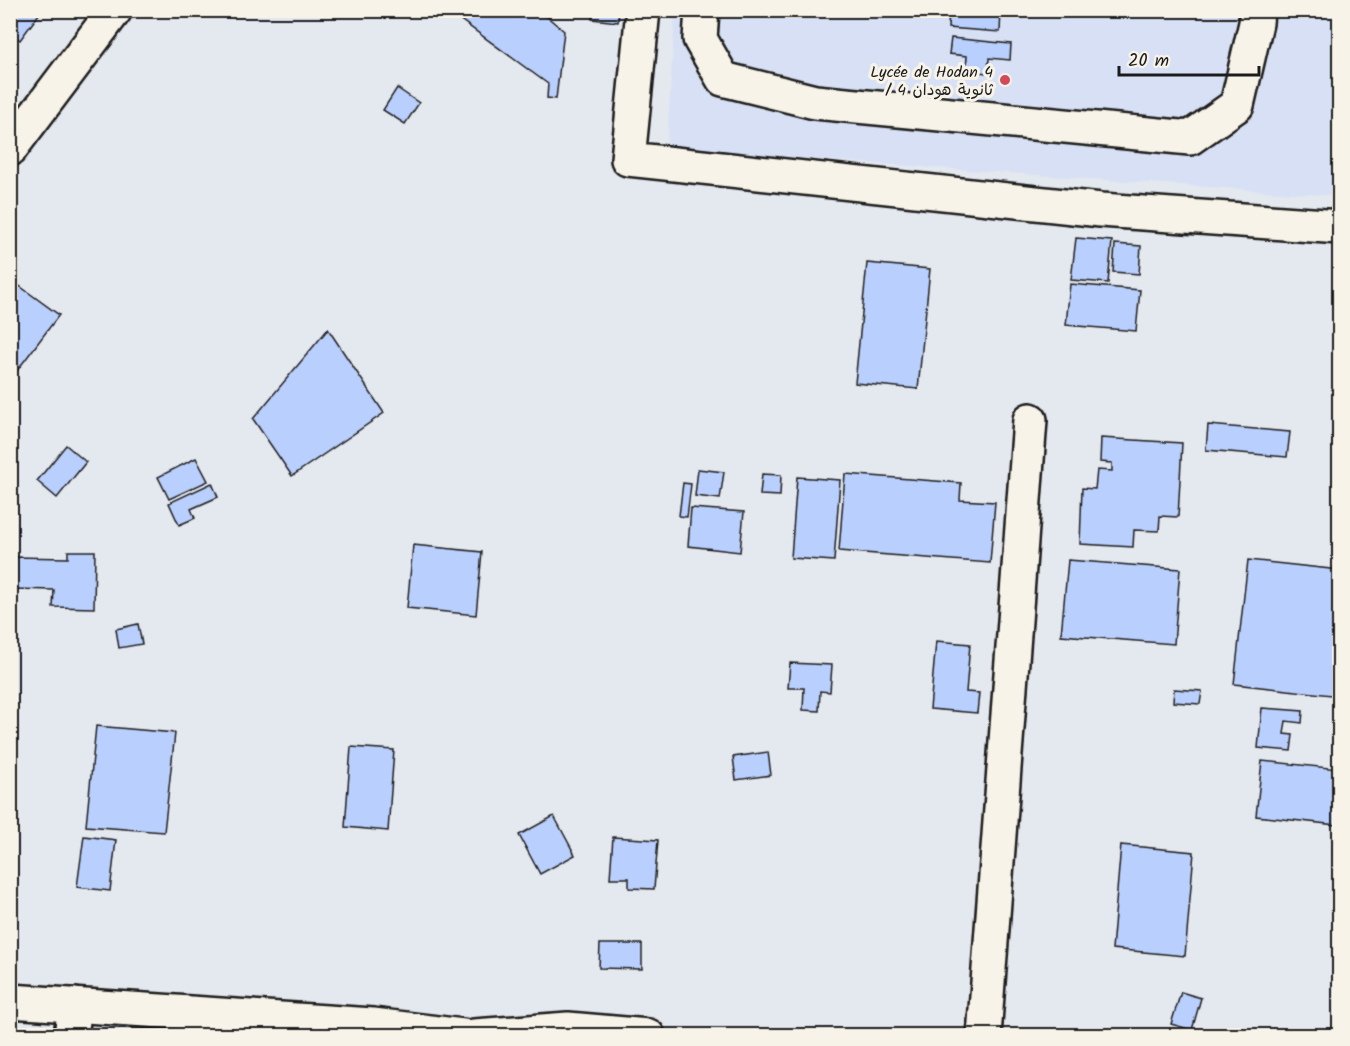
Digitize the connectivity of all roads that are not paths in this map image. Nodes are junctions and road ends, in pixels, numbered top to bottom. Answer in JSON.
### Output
{"nodes":[{"id":1,"x":115,"y":10,"type":"edge"},
{"id":2,"x":643,"y":10,"type":"edge"},
{"id":3,"x":702,"y":10,"type":"edge"},
{"id":4,"x":1257,"y":10,"type":"edge"},
{"id":5,"x":10,"y":149,"type":"edge"},
{"id":6,"x":1340,"y":227,"type":"edge"},
{"id":7,"x":1030,"y":420,"type":"dead end"},
{"id":8,"x":10,"y":1001,"type":"edge"},
{"id":9,"x":73,"y":1020,"type":"edge"},
{"id":10,"x":463,"y":1035,"type":"edge"},
{"id":11,"x":474,"y":1035,"type":"edge"},
{"id":12,"x":648,"y":1035,"type":"edge"},
{"id":13,"x":984,"y":1035,"type":"edge"}],
"edges":[{"from":1,"to":5,"type":"street"},
{"from":2,"to":6,"type":"street"},
{"from":3,"to":4,"type":"street"},
{"from":7,"to":13,"type":"street"},
{"from":8,"to":9,"type":"street"},
{"from":9,"to":10,"type":"street"},
{"from":11,"to":12,"type":"street"}]}
